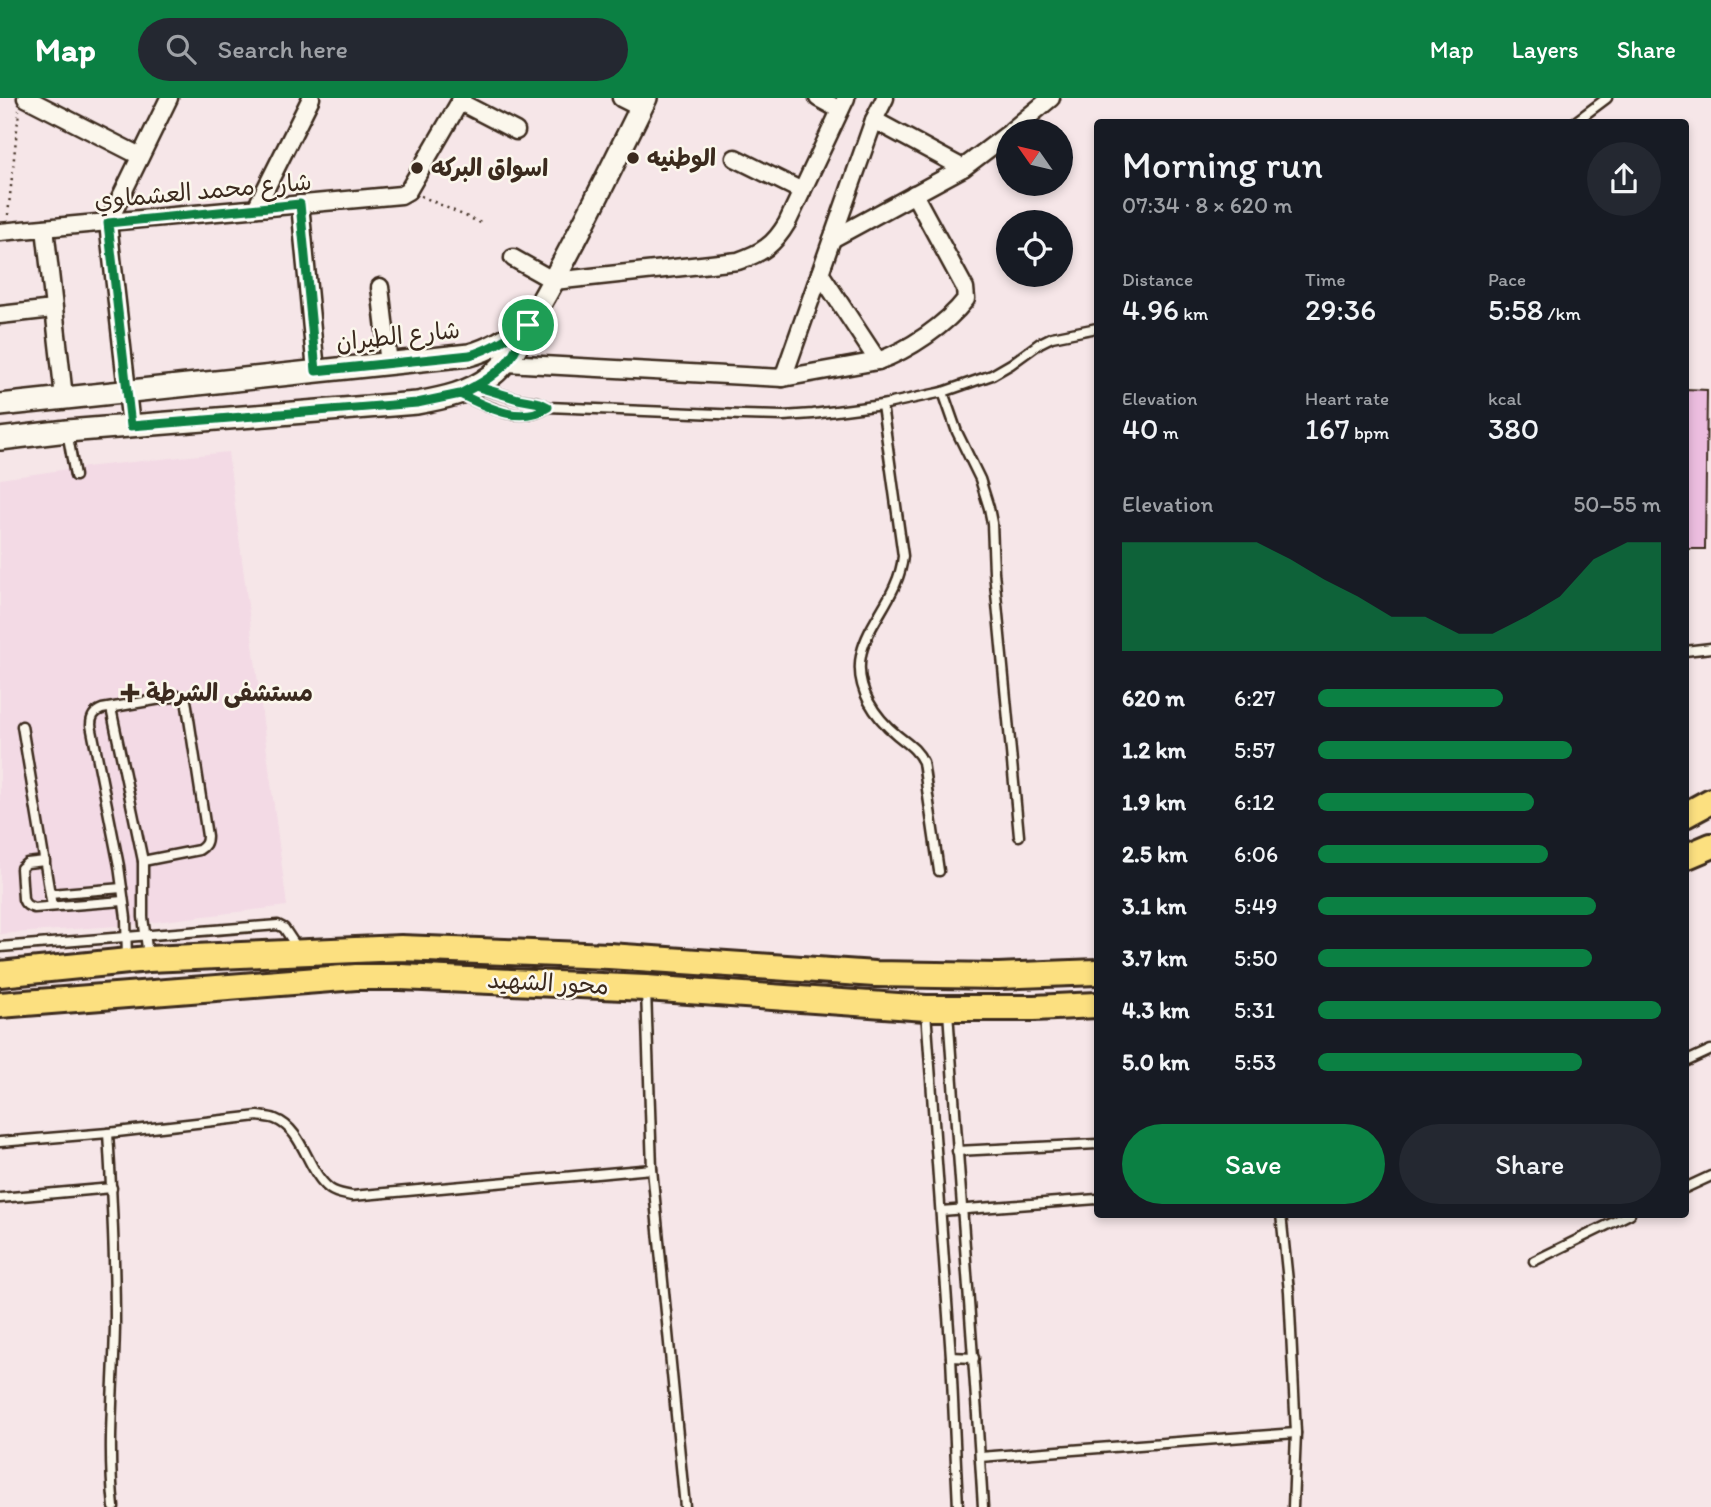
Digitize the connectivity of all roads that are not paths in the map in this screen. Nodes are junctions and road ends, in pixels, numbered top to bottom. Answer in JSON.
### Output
{"nodes":[{"id":1,"x":169,"y":98,"type":"edge"},
{"id":2,"x":311,"y":98,"type":"edge"},
{"id":3,"x":621,"y":98,"type":"edge"},
{"id":4,"x":818,"y":98,"type":"edge"},
{"id":5,"x":885,"y":98,"type":"edge"},
{"id":6,"x":1031,"y":98,"type":"edge"},
{"id":7,"x":1051,"y":98,"type":"edge"},
{"id":8,"x":1607,"y":98,"type":"edge"},
{"id":9,"x":461,"y":100,"type":"edge"},
{"id":10,"x":26,"y":102,"type":"edge"},
{"id":11,"x":644,"y":103,"type":"edge"},
{"id":12,"x":843,"y":104,"type":"edge"},
{"id":13,"x":1019,"y":119,"type":"edge"},
{"id":14,"x":1026,"y":119,"type":"edge"},
{"id":15,"x":1579,"y":119,"type":"edge"},
{"id":16,"x":874,"y":120,"type":"junction"},
{"id":17,"x":516,"y":131,"type":"dead end"},
{"id":18,"x":996,"y":143,"type":"edge"},
{"id":19,"x":140,"y":156,"type":"junction"},
{"id":20,"x":735,"y":158,"type":"dead end"},
{"id":21,"x":963,"y":168,"type":"junction"},
{"id":22,"x":802,"y":191,"type":"junction"},
{"id":23,"x":914,"y":194,"type":"junction"},
{"id":24,"x":300,"y":204,"type":"junction"},
{"id":25,"x":256,"y":208,"type":"junction"},
{"id":26,"x":108,"y":223,"type":"junction"},
{"id":27,"x":45,"y":228,"type":"junction"},
{"id":28,"x":3,"y":232,"type":"edge"},
{"id":29,"x":832,"y":239,"type":"junction"},
{"id":30,"x":513,"y":258,"type":"dead end"},
{"id":31,"x":820,"y":273,"type":"junction"},
{"id":32,"x":554,"y":281,"type":"junction"},
{"id":33,"x":380,"y":287,"type":"dead end"},
{"id":34,"x":53,"y":309,"type":"junction"},
{"id":35,"x":0,"y":315,"type":"edge"},
{"id":36,"x":528,"y":325,"type":"junction"},
{"id":37,"x":1094,"y":329,"type":"edge"},
{"id":38,"x":449,"y":358,"type":"junction"},
{"id":39,"x":878,"y":361,"type":"junction"},
{"id":40,"x":506,"y":363,"type":"junction"},
{"id":41,"x":389,"y":364,"type":"junction"},
{"id":42,"x":316,"y":371,"type":"junction"},
{"id":43,"x":783,"y":378,"type":"junction"},
{"id":44,"x":126,"y":390,"type":"junction"},
{"id":45,"x":468,"y":390,"type":"junction"},
{"id":46,"x":943,"y":392,"type":"junction"},
{"id":47,"x":64,"y":397,"type":"junction"},
{"id":48,"x":0,"y":405,"type":"edge"},
{"id":49,"x":882,"y":405,"type":"junction"},
{"id":50,"x":548,"y":407,"type":"junction"},
{"id":51,"x":131,"y":426,"type":"junction"},
{"id":52,"x":67,"y":432,"type":"junction"},
{"id":53,"x":0,"y":439,"type":"edge"},
{"id":54,"x":75,"y":476,"type":"dead end"},
{"id":55,"x":1711,"y":648,"type":"edge"},
{"id":56,"x":1689,"y":650,"type":"edge"},
{"id":57,"x":111,"y":708,"type":"junction"},
{"id":58,"x":22,"y":726,"type":"dead end"},
{"id":59,"x":1711,"y":801,"type":"edge"},
{"id":60,"x":1689,"y":813,"type":"edge"},
{"id":61,"x":1019,"y":836,"type":"dead end"},
{"id":62,"x":1711,"y":846,"type":"edge"},
{"id":63,"x":1689,"y":855,"type":"edge"},
{"id":64,"x":45,"y":861,"type":"junction"},
{"id":65,"x":143,"y":861,"type":"junction"},
{"id":66,"x":939,"y":871,"type":"dead end"},
{"id":67,"x":122,"y":888,"type":"junction"},
{"id":68,"x":50,"y":894,"type":"junction"},
{"id":69,"x":123,"y":901,"type":"junction"},
{"id":70,"x":52,"y":906,"type":"junction"},
{"id":71,"x":0,"y":947,"type":"edge"},
{"id":72,"x":136,"y":948,"type":"junction"},
{"id":73,"x":1094,"y":972,"type":"edge"},
{"id":74,"x":0,"y":974,"type":"edge"},
{"id":75,"x":646,"y":988,"type":"junction"},
{"id":76,"x":1094,"y":1004,"type":"edge"},
{"id":77,"x":0,"y":1005,"type":"edge"},
{"id":78,"x":937,"y":1008,"type":"junction"},
{"id":79,"x":1711,"y":1050,"type":"edge"},
{"id":80,"x":1689,"y":1060,"type":"edge"},
{"id":81,"x":108,"y":1133,"type":"junction"},
{"id":82,"x":0,"y":1142,"type":"edge"},
{"id":83,"x":1094,"y":1144,"type":"edge"},
{"id":84,"x":957,"y":1151,"type":"junction"},
{"id":85,"x":652,"y":1169,"type":"junction"},
{"id":86,"x":1711,"y":1175,"type":"edge"},
{"id":87,"x":1689,"y":1186,"type":"edge"},
{"id":88,"x":111,"y":1188,"type":"junction"},
{"id":89,"x":0,"y":1198,"type":"edge"},
{"id":90,"x":1094,"y":1199,"type":"edge"},
{"id":91,"x":961,"y":1209,"type":"junction"},
{"id":92,"x":941,"y":1211,"type":"junction"},
{"id":93,"x":1281,"y":1218,"type":"edge"},
{"id":94,"x":1622,"y":1218,"type":"edge"},
{"id":95,"x":1534,"y":1261,"type":"dead end"},
{"id":96,"x":951,"y":1357,"type":"junction"},
{"id":97,"x":974,"y":1358,"type":"junction"},
{"id":98,"x":1296,"y":1433,"type":"junction"},
{"id":99,"x":980,"y":1457,"type":"junction"},
{"id":100,"x":114,"y":1507,"type":"edge"},
{"id":101,"x":685,"y":1507,"type":"edge"},
{"id":102,"x":958,"y":1507,"type":"edge"},
{"id":103,"x":984,"y":1507,"type":"edge"},
{"id":104,"x":1293,"y":1507,"type":"edge"}],
"edges":[{"from":1,"to":19,"type":"street"},
{"from":2,"to":25,"type":"street"},
{"from":3,"to":11,"type":"street"},
{"from":4,"to":12,"type":"street"},
{"from":5,"to":16,"type":"street"},
{"from":6,"to":13,"type":"street"},
{"from":7,"to":14,"type":"street"},
{"from":8,"to":15,"type":"lane"},
{"from":9,"to":17,"type":"street"},
{"from":9,"to":24,"type":"street","name":"شارع محمد العشماوي"},
{"from":10,"to":19,"type":"street"},
{"from":11,"to":32,"type":"main road"},
{"from":12,"to":22,"type":"street"},
{"from":16,"to":21,"type":"street"},
{"from":16,"to":29,"type":"street"},
{"from":18,"to":21,"type":"street"},
{"from":19,"to":26,"type":"street"},
{"from":20,"to":22,"type":"street"},
{"from":21,"to":23,"type":"street"},
{"from":22,"to":32,"type":"street"},
{"from":23,"to":29,"type":"street"},
{"from":23,"to":39,"type":"street"},
{"from":24,"to":25,"type":"street","name":"شارع محمد العشماوي"},
{"from":24,"to":42,"type":"street"},
{"from":25,"to":26,"type":"street","name":"شارع محمد العشماوي"},
{"from":26,"to":27,"type":"street","name":"شارع محمد العشماوي"},
{"from":26,"to":44,"type":"street"},
{"from":27,"to":28,"type":"street","name":"شارع محمد العشماوي"},
{"from":27,"to":34,"type":"street"},
{"from":29,"to":31,"type":"street"},
{"from":30,"to":32,"type":"street"},
{"from":31,"to":39,"type":"street"},
{"from":31,"to":43,"type":"street"},
{"from":32,"to":36,"type":"main road"},
{"from":33,"to":41,"type":"street"},
{"from":34,"to":35,"type":"street"},
{"from":34,"to":47,"type":"street"},
{"from":36,"to":38,"type":"main road","name":"شارع الطيران"},
{"from":36,"to":40,"type":"main road"},
{"from":37,"to":46,"type":"lane"},
{"from":38,"to":41,"type":"main road","name":"شارع الطيران"},
{"from":38,"to":45,"type":"main road"},
{"from":39,"to":43,"type":"street"},
{"from":40,"to":43,"type":"street"},
{"from":40,"to":45,"type":"main road"},
{"from":41,"to":42,"type":"main road","name":"شارع الطيران"},
{"from":42,"to":44,"type":"main road","name":"شارع الطيران"},
{"from":44,"to":47,"type":"main road","name":"شارع الطيران"},
{"from":44,"to":51,"type":"street"},
{"from":45,"to":50,"type":"lane"},
{"from":45,"to":50,"type":"lane"},
{"from":45,"to":51,"type":"main road"},
{"from":46,"to":49,"type":"lane"},
{"from":46,"to":61,"type":"lane"},
{"from":47,"to":48,"type":"main road","name":"شارع الطيران"},
{"from":49,"to":50,"type":"lane"},
{"from":49,"to":66,"type":"lane"},
{"from":51,"to":52,"type":"main road"},
{"from":52,"to":53,"type":"main road"},
{"from":52,"to":54,"type":"lane"},
{"from":55,"to":56,"type":"lane"},
{"from":57,"to":65,"type":"lane"},
{"from":57,"to":65,"type":"lane"},
{"from":57,"to":67,"type":"lane"},
{"from":58,"to":64,"type":"lane"},
{"from":59,"to":60,"type":"main road"},
{"from":62,"to":63,"type":"main road"},
{"from":64,"to":68,"type":"lane"},
{"from":64,"to":70,"type":"lane"},
{"from":65,"to":72,"type":"lane"},
{"from":67,"to":68,"type":"lane"},
{"from":67,"to":69,"type":"lane"},
{"from":68,"to":70,"type":"lane"},
{"from":69,"to":70,"type":"lane"},
{"from":69,"to":72,"type":"lane"},
{"from":71,"to":72,"type":"lane"},
{"from":72,"to":73,"type":"main road","name":"محور الشهيد"},
{"from":72,"to":74,"type":"main road","name":"محور الشهيد"},
{"from":75,"to":77,"type":"main road","name":"محور الشهيد"},
{"from":75,"to":78,"type":"main road","name":"محور الشهيد"},
{"from":75,"to":85,"type":"lane"},
{"from":76,"to":78,"type":"main road","name":"محور الشهيد"},
{"from":78,"to":84,"type":"lane"},
{"from":78,"to":92,"type":"lane"},
{"from":79,"to":80,"type":"lane"},
{"from":81,"to":82,"type":"lane"},
{"from":81,"to":85,"type":"lane"},
{"from":81,"to":88,"type":"lane"},
{"from":83,"to":84,"type":"lane"},
{"from":84,"to":91,"type":"lane"},
{"from":85,"to":101,"type":"lane"},
{"from":86,"to":87,"type":"lane"},
{"from":88,"to":89,"type":"lane"},
{"from":88,"to":100,"type":"lane"},
{"from":90,"to":91,"type":"lane"},
{"from":91,"to":92,"type":"lane"},
{"from":91,"to":97,"type":"lane"},
{"from":92,"to":96,"type":"lane"},
{"from":93,"to":98,"type":"lane"},
{"from":94,"to":95,"type":"lane"},
{"from":96,"to":97,"type":"lane"},
{"from":96,"to":102,"type":"lane"},
{"from":97,"to":99,"type":"lane"},
{"from":98,"to":99,"type":"lane"},
{"from":98,"to":104,"type":"lane"},
{"from":99,"to":103,"type":"lane"}]}
